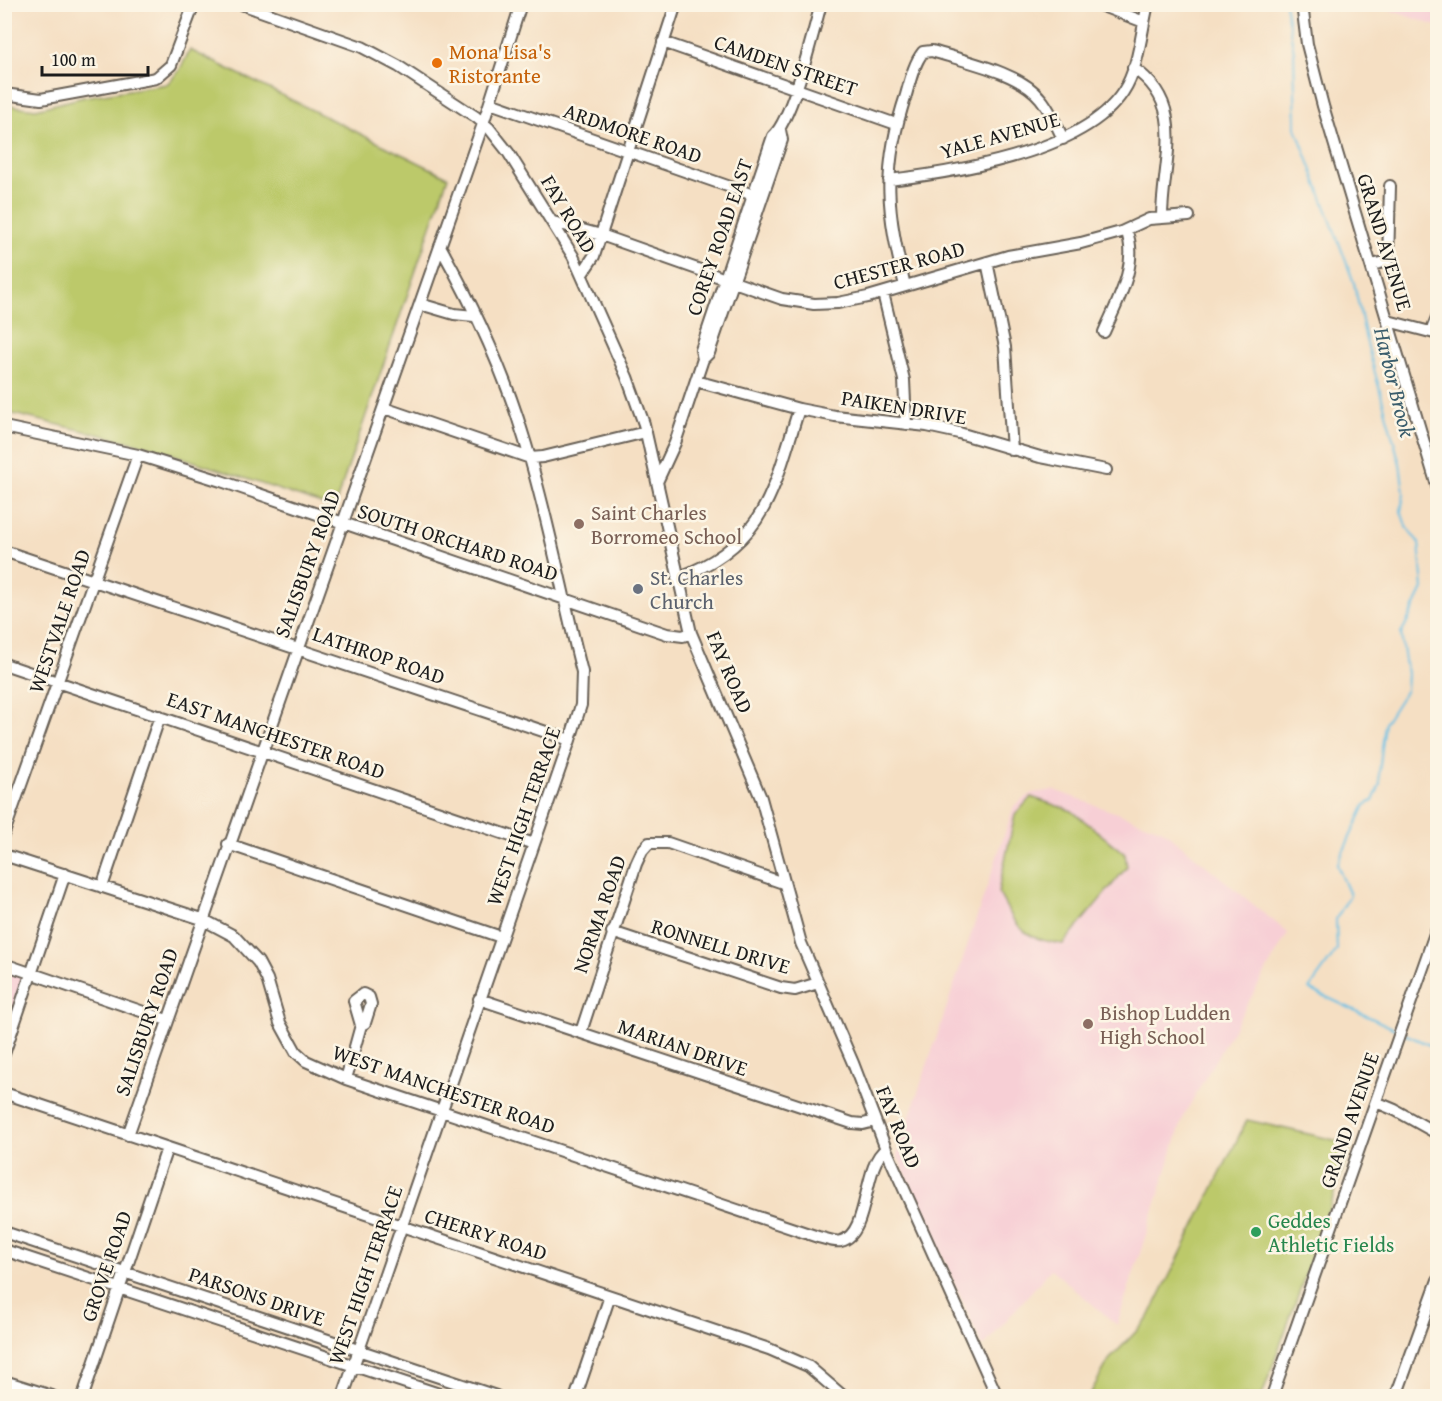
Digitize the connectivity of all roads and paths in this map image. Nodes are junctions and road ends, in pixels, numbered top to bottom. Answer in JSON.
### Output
{"nodes":[{"id":1,"x":194,"y":4,"type":"edge"},
{"id":2,"x":241,"y":4,"type":"edge"},
{"id":3,"x":521,"y":4,"type":"edge"},
{"id":4,"x":676,"y":4,"type":"edge"},
{"id":5,"x":821,"y":4,"type":"edge"},
{"id":6,"x":1097,"y":4,"type":"edge"},
{"id":7,"x":1149,"y":4,"type":"edge"},
{"id":8,"x":1302,"y":4,"type":"edge"},
{"id":9,"x":1144,"y":22,"type":"junction"},
{"id":10,"x":663,"y":42,"type":"junction"},
{"id":11,"x":1133,"y":68,"type":"junction"},
{"id":12,"x":795,"y":88,"type":"junction"},
{"id":13,"x":4,"y":94,"type":"edge"},
{"id":14,"x":490,"y":103,"type":"junction"},
{"id":15,"x":483,"y":124,"type":"junction"},
{"id":16,"x":896,"y":124,"type":"junction"},
{"id":17,"x":1063,"y":139,"type":"junction"},
{"id":18,"x":627,"y":152,"type":"junction"},
{"id":19,"x":889,"y":180,"type":"junction"},
{"id":20,"x":1390,"y":186,"type":"dead end"},
{"id":21,"x":758,"y":197,"type":"junction"},
{"id":22,"x":1189,"y":216,"type":"dead end"},
{"id":23,"x":1162,"y":217,"type":"junction"},
{"id":24,"x":553,"y":222,"type":"junction"},
{"id":25,"x":1126,"y":230,"type":"junction"},
{"id":26,"x":601,"y":235,"type":"junction"},
{"id":27,"x":440,"y":246,"type":"junction"},
{"id":28,"x":987,"y":262,"type":"junction"},
{"id":29,"x":1372,"y":265,"type":"junction"},
{"id":30,"x":582,"y":274,"type":"junction"},
{"id":31,"x":730,"y":281,"type":"junction"},
{"id":32,"x":905,"y":286,"type":"junction"},
{"id":33,"x":883,"y":293,"type":"junction"},
{"id":34,"x":420,"y":304,"type":"junction"},
{"id":35,"x":1437,"y":315,"type":"edge"},
{"id":36,"x":474,"y":316,"type":"junction"},
{"id":37,"x":1388,"y":321,"type":"junction"},
{"id":38,"x":1104,"y":332,"type":"dead end"},
{"id":39,"x":1434,"y":333,"type":"edge"},
{"id":40,"x":696,"y":381,"type":"junction"},
{"id":41,"x":384,"y":408,"type":"junction"},
{"id":42,"x":799,"y":409,"type":"junction"},
{"id":43,"x":906,"y":424,"type":"junction"},
{"id":44,"x":4,"y":427,"type":"edge"},
{"id":45,"x":646,"y":432,"type":"junction"},
{"id":46,"x":1012,"y":450,"type":"junction"},
{"id":47,"x":138,"y":455,"type":"junction"},
{"id":48,"x":530,"y":458,"type":"junction"},
{"id":49,"x":1106,"y":470,"type":"dead end"},
{"id":50,"x":657,"y":482,"type":"junction"},
{"id":51,"x":1437,"y":483,"type":"edge"},
{"id":52,"x":342,"y":524,"type":"junction"},
{"id":53,"x":4,"y":551,"type":"edge"},
{"id":54,"x":677,"y":578,"type":"junction"},
{"id":55,"x":95,"y":580,"type":"junction"},
{"id":56,"x":564,"y":598,"type":"junction"},
{"id":57,"x":691,"y":633,"type":"junction"},
{"id":58,"x":297,"y":648,"type":"junction"},
{"id":59,"x":4,"y":664,"type":"edge"},
{"id":60,"x":59,"y":682,"type":"junction"},
{"id":61,"x":160,"y":716,"type":"junction"},
{"id":62,"x":570,"y":740,"type":"junction"},
{"id":63,"x":261,"y":751,"type":"junction"},
{"id":64,"x":4,"y":833,"type":"edge"},
{"id":65,"x":228,"y":844,"type":"junction"},
{"id":66,"x":534,"y":844,"type":"junction"},
{"id":67,"x":4,"y":855,"type":"edge"},
{"id":68,"x":65,"y":874,"type":"junction"},
{"id":69,"x":783,"y":883,"type":"junction"},
{"id":70,"x":102,"y":887,"type":"junction"},
{"id":71,"x":202,"y":919,"type":"junction"},
{"id":72,"x":1437,"y":925,"type":"edge"},
{"id":73,"x":612,"y":932,"type":"junction"},
{"id":74,"x":501,"y":937,"type":"junction"},
{"id":75,"x":1434,"y":946,"type":"edge"},
{"id":76,"x":4,"y":964,"type":"edge"},
{"id":77,"x":31,"y":973,"type":"junction"},
{"id":78,"x":818,"y":983,"type":"junction"},
{"id":79,"x":479,"y":999,"type":"junction"},
{"id":80,"x":167,"y":1020,"type":"junction"},
{"id":81,"x":361,"y":1025,"type":"dead end"},
{"id":82,"x":580,"y":1032,"type":"junction"},
{"id":83,"x":4,"y":1054,"type":"edge"},
{"id":84,"x":346,"y":1079,"type":"junction"},
{"id":85,"x":4,"y":1093,"type":"edge"},
{"id":86,"x":1376,"y":1102,"type":"junction"},
{"id":87,"x":442,"y":1111,"type":"junction"},
{"id":88,"x":875,"y":1121,"type":"junction"},
{"id":89,"x":1437,"y":1134,"type":"edge"},
{"id":90,"x":128,"y":1135,"type":"junction"},
{"id":91,"x":167,"y":1148,"type":"junction"},
{"id":92,"x":886,"y":1149,"type":"junction"},
{"id":93,"x":402,"y":1227,"type":"junction"},
{"id":94,"x":4,"y":1232,"type":"edge"},
{"id":95,"x":4,"y":1250,"type":"edge"},
{"id":96,"x":125,"y":1272,"type":"junction"},
{"id":97,"x":1437,"y":1280,"type":"edge"},
{"id":98,"x":119,"y":1288,"type":"junction"},
{"id":99,"x":610,"y":1296,"type":"junction"},
{"id":100,"x":253,"y":1315,"type":"junction"},
{"id":101,"x":248,"y":1331,"type":"junction"},
{"id":102,"x":360,"y":1351,"type":"junction"},
{"id":103,"x":354,"y":1366,"type":"junction"},
{"id":104,"x":4,"y":1381,"type":"edge"},
{"id":105,"x":52,"y":1396,"type":"edge"},
{"id":106,"x":83,"y":1396,"type":"edge"},
{"id":107,"x":343,"y":1396,"type":"edge"},
{"id":108,"x":445,"y":1396,"type":"edge"},
{"id":109,"x":496,"y":1396,"type":"edge"},
{"id":110,"x":576,"y":1396,"type":"edge"},
{"id":111,"x":843,"y":1396,"type":"edge"},
{"id":112,"x":997,"y":1396,"type":"edge"},
{"id":113,"x":1272,"y":1396,"type":"edge"},
{"id":114,"x":1396,"y":1396,"type":"edge"}],
"edges":[{"from":1,"to":13,"type":"street"},
{"from":2,"to":15,"type":"street","name":"FAY ROAD"},
{"from":3,"to":14,"type":"street","name":"SALISBURY ROAD"},
{"from":4,"to":10,"type":"street"},
{"from":5,"to":12,"type":"street","name":"COREY ROAD EAST"},
{"from":6,"to":9,"type":"street"},
{"from":7,"to":9,"type":"street","name":"YALE AVENUE"},
{"from":8,"to":29,"type":"street","name":"GRAND AVENUE"},
{"from":9,"to":11,"type":"street","name":"YALE AVENUE"},
{"from":10,"to":12,"type":"street","name":"CAMDEN STREET"},
{"from":10,"to":18,"type":"street"},
{"from":11,"to":17,"type":"street","name":"YALE AVENUE"},
{"from":11,"to":23,"type":"street"},
{"from":12,"to":16,"type":"street","name":"CAMDEN STREET"},
{"from":12,"to":21,"type":"street","name":"COREY ROAD EAST"},
{"from":14,"to":15,"type":"street","name":"SALISBURY ROAD"},
{"from":14,"to":18,"type":"street","name":"ARDMORE ROAD"},
{"from":15,"to":24,"type":"street","name":"FAY ROAD"},
{"from":15,"to":27,"type":"street","name":"SALISBURY ROAD"},
{"from":16,"to":17,"type":"street"},
{"from":16,"to":19,"type":"street"},
{"from":17,"to":19,"type":"street","name":"YALE AVENUE"},
{"from":18,"to":21,"type":"street","name":"ARDMORE ROAD"},
{"from":18,"to":26,"type":"street"},
{"from":19,"to":32,"type":"street"},
{"from":20,"to":29,"type":"street"},
{"from":21,"to":31,"type":"street","name":"COREY ROAD EAST"},
{"from":22,"to":23,"type":"street","name":"CHESTER ROAD"},
{"from":23,"to":25,"type":"street","name":"CHESTER ROAD"},
{"from":24,"to":26,"type":"street","name":"CHESTER ROAD"},
{"from":24,"to":30,"type":"street","name":"FAY ROAD"},
{"from":25,"to":28,"type":"street","name":"CHESTER ROAD"},
{"from":25,"to":38,"type":"street"},
{"from":26,"to":30,"type":"street"},
{"from":26,"to":31,"type":"street","name":"CHESTER ROAD"},
{"from":27,"to":34,"type":"street","name":"SALISBURY ROAD"},
{"from":27,"to":36,"type":"street","name":"WEST HIGH TERRACE"},
{"from":28,"to":32,"type":"street","name":"CHESTER ROAD"},
{"from":28,"to":46,"type":"street"},
{"from":29,"to":37,"type":"street","name":"GRAND AVENUE"},
{"from":30,"to":45,"type":"street","name":"FAY ROAD"},
{"from":31,"to":33,"type":"street","name":"CHESTER ROAD"},
{"from":31,"to":40,"type":"street","name":"COREY ROAD EAST"},
{"from":32,"to":33,"type":"street","name":"CHESTER ROAD"},
{"from":33,"to":43,"type":"street"},
{"from":34,"to":36,"type":"street"},
{"from":34,"to":41,"type":"street","name":"SALISBURY ROAD"},
{"from":35,"to":39,"type":"street"},
{"from":36,"to":48,"type":"street","name":"WEST HIGH TERRACE"},
{"from":37,"to":39,"type":"street"},
{"from":37,"to":51,"type":"street","name":"GRAND AVENUE"},
{"from":40,"to":42,"type":"street","name":"PAIKEN DRIVE"},
{"from":40,"to":50,"type":"street","name":"COREY ROAD EAST"},
{"from":41,"to":48,"type":"street"},
{"from":41,"to":52,"type":"street","name":"SALISBURY ROAD"},
{"from":42,"to":43,"type":"street","name":"PAIKEN DRIVE"},
{"from":42,"to":54,"type":"street"},
{"from":43,"to":46,"type":"street","name":"PAIKEN DRIVE"},
{"from":44,"to":47,"type":"street","name":"SOUTH ORCHARD ROAD"},
{"from":45,"to":48,"type":"street"},
{"from":45,"to":50,"type":"street","name":"FAY ROAD"},
{"from":46,"to":49,"type":"street","name":"PAIKEN DRIVE"},
{"from":47,"to":52,"type":"street","name":"SOUTH ORCHARD ROAD"},
{"from":47,"to":55,"type":"street","name":"WESTVALE ROAD"},
{"from":48,"to":56,"type":"street","name":"WEST HIGH TERRACE"},
{"from":50,"to":54,"type":"street","name":"FAY ROAD"},
{"from":52,"to":56,"type":"street","name":"SOUTH ORCHARD ROAD"},
{"from":52,"to":58,"type":"street","name":"SALISBURY ROAD"},
{"from":53,"to":55,"type":"street","name":"LATHROP ROAD"},
{"from":54,"to":57,"type":"street","name":"FAY ROAD"},
{"from":55,"to":58,"type":"street","name":"LATHROP ROAD"},
{"from":55,"to":60,"type":"street","name":"WESTVALE ROAD"},
{"from":56,"to":57,"type":"street","name":"SOUTH ORCHARD ROAD"},
{"from":56,"to":62,"type":"street","name":"WEST HIGH TERRACE"},
{"from":57,"to":69,"type":"street","name":"FAY ROAD"},
{"from":58,"to":62,"type":"street","name":"LATHROP ROAD"},
{"from":58,"to":63,"type":"street","name":"SALISBURY ROAD"},
{"from":59,"to":60,"type":"street","name":"EAST MANCHESTER ROAD"},
{"from":60,"to":61,"type":"street","name":"EAST MANCHESTER ROAD"},
{"from":60,"to":64,"type":"street","name":"WESTVALE ROAD"},
{"from":61,"to":63,"type":"street","name":"EAST MANCHESTER ROAD"},
{"from":61,"to":70,"type":"street"},
{"from":62,"to":66,"type":"street","name":"WEST HIGH TERRACE"},
{"from":63,"to":65,"type":"street","name":"SALISBURY ROAD"},
{"from":63,"to":66,"type":"street","name":"EAST MANCHESTER ROAD"},
{"from":65,"to":71,"type":"street","name":"SALISBURY ROAD"},
{"from":65,"to":74,"type":"street"},
{"from":66,"to":74,"type":"street","name":"WEST HIGH TERRACE"},
{"from":67,"to":68,"type":"street","name":"WEST MANCHESTER ROAD"},
{"from":68,"to":70,"type":"street","name":"WEST MANCHESTER ROAD"},
{"from":68,"to":77,"type":"street"},
{"from":69,"to":73,"type":"street","name":"NORMA ROAD"},
{"from":69,"to":78,"type":"street","name":"FAY ROAD"},
{"from":70,"to":71,"type":"street","name":"WEST MANCHESTER ROAD"},
{"from":71,"to":80,"type":"street","name":"SALISBURY ROAD"},
{"from":71,"to":84,"type":"street","name":"WEST MANCHESTER ROAD"},
{"from":72,"to":75,"type":"street","name":"GRAND AVENUE"},
{"from":73,"to":78,"type":"street","name":"RONNELL DRIVE"},
{"from":73,"to":82,"type":"street","name":"NORMA ROAD"},
{"from":74,"to":79,"type":"street","name":"WEST HIGH TERRACE"},
{"from":75,"to":86,"type":"street","name":"GRAND AVENUE"},
{"from":76,"to":77,"type":"street"},
{"from":77,"to":80,"type":"street"},
{"from":77,"to":83,"type":"street"},
{"from":78,"to":88,"type":"street","name":"FAY ROAD"},
{"from":79,"to":82,"type":"street","name":"MARIAN DRIVE"},
{"from":79,"to":87,"type":"street","name":"WEST HIGH TERRACE"},
{"from":80,"to":90,"type":"street","name":"SALISBURY ROAD"},
{"from":81,"to":84,"type":"street"},
{"from":82,"to":88,"type":"street","name":"MARIAN DRIVE"},
{"from":84,"to":87,"type":"street","name":"WEST MANCHESTER ROAD"},
{"from":85,"to":90,"type":"street","name":"CHERRY ROAD"},
{"from":86,"to":89,"type":"street"},
{"from":86,"to":113,"type":"street","name":"GRAND AVENUE"},
{"from":87,"to":92,"type":"street","name":"WEST MANCHESTER ROAD"},
{"from":87,"to":93,"type":"street","name":"WEST HIGH TERRACE"},
{"from":88,"to":92,"type":"street","name":"FAY ROAD"},
{"from":90,"to":91,"type":"street","name":"CHERRY ROAD"},
{"from":91,"to":93,"type":"street","name":"CHERRY ROAD"},
{"from":91,"to":96,"type":"street","name":"GROVE ROAD"},
{"from":92,"to":112,"type":"street","name":"FAY ROAD"},
{"from":93,"to":99,"type":"street","name":"CHERRY ROAD"},
{"from":93,"to":102,"type":"street","name":"WEST HIGH TERRACE"},
{"from":94,"to":96,"type":"street","name":"PARSONS DRIVE"},
{"from":95,"to":98,"type":"street","name":"PARSONS DRIVE"},
{"from":96,"to":98,"type":"street","name":"GROVE ROAD"},
{"from":96,"to":100,"type":"street","name":"PARSONS DRIVE"},
{"from":97,"to":114,"type":"street"},
{"from":98,"to":101,"type":"street","name":"PARSONS DRIVE"},
{"from":98,"to":106,"type":"street","name":"GROVE ROAD"},
{"from":99,"to":110,"type":"street"},
{"from":99,"to":111,"type":"street","name":"CHERRY ROAD"},
{"from":100,"to":101,"type":"street"},
{"from":100,"to":102,"type":"street","name":"PARSONS DRIVE"},
{"from":101,"to":103,"type":"street","name":"PARSONS DRIVE"},
{"from":102,"to":103,"type":"street","name":"WEST HIGH TERRACE"},
{"from":102,"to":109,"type":"street","name":"PARSONS DRIVE"},
{"from":103,"to":107,"type":"street","name":"WEST HIGH TERRACE"},
{"from":103,"to":108,"type":"street","name":"PARSONS DRIVE"},
{"from":104,"to":105,"type":"street"}]}
